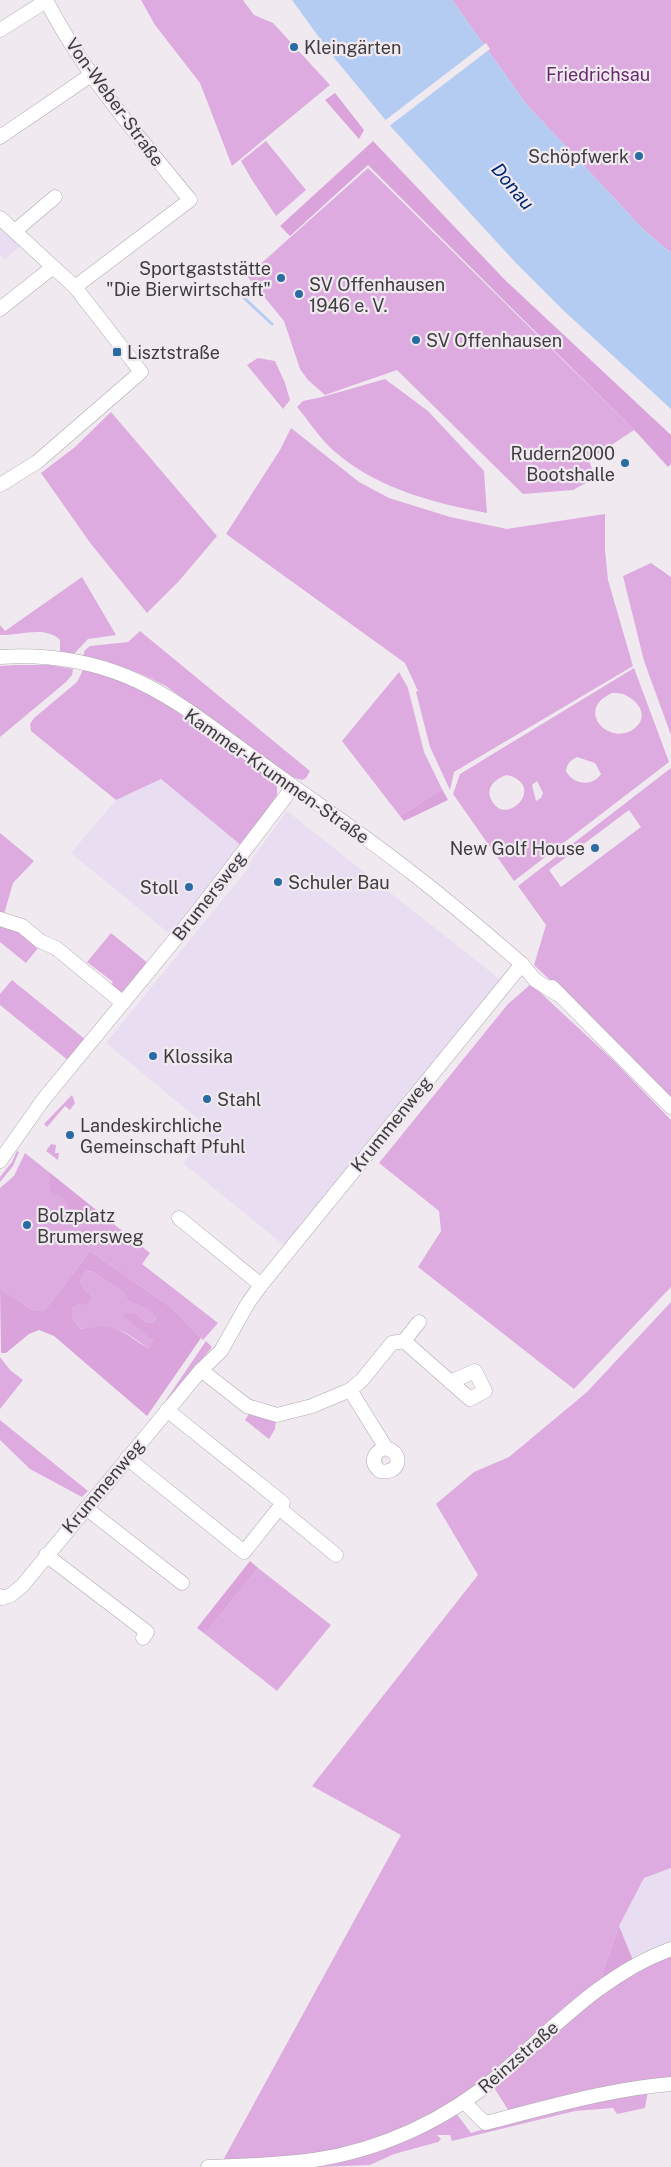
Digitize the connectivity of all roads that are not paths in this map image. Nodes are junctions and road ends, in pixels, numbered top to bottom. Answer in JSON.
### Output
{"nodes":[{"id":1,"x":46,"y":0,"type":"edge"},
{"id":2,"x":0,"y":30,"type":"edge"},
{"id":3,"x":91,"y":75,"type":"junction"},
{"id":4,"x":0,"y":137,"type":"edge"},
{"id":5,"x":55,"y":197,"type":"dead end"},
{"id":6,"x":0,"y":218,"type":"edge"},
{"id":7,"x":15,"y":231,"type":"junction"},
{"id":8,"x":52,"y":267,"type":"junction"},
{"id":9,"x":75,"y":287,"type":"junction"},
{"id":10,"x":0,"y":309,"type":"edge"},
{"id":11,"x":0,"y":485,"type":"edge"},
{"id":12,"x":0,"y":657,"type":"edge"},
{"id":13,"x":293,"y":787,"type":"junction"},
{"id":14,"x":0,"y":919,"type":"edge"},
{"id":15,"x":522,"y":964,"type":"junction"},
{"id":16,"x":123,"y":1003,"type":"junction"},
{"id":17,"x":671,"y":1107,"type":"edge"},
{"id":18,"x":15,"y":1141,"type":"junction"},
{"id":19,"x":0,"y":1162,"type":"edge"},
{"id":20,"x":0,"y":1172,"type":"edge"},
{"id":21,"x":179,"y":1218,"type":"dead end"},
{"id":22,"x":261,"y":1285,"type":"junction"},
{"id":23,"x":419,"y":1322,"type":"dead end"},
{"id":24,"x":404,"y":1341,"type":"junction"},
{"id":25,"x":201,"y":1370,"type":"junction"},
{"id":26,"x":450,"y":1382,"type":"dead end"},
{"id":27,"x":350,"y":1390,"type":"junction"},
{"id":28,"x":167,"y":1410,"type":"junction"},
{"id":29,"x":386,"y":1448,"type":"dead end"},
{"id":30,"x":127,"y":1458,"type":"junction"},
{"id":31,"x":86,"y":1508,"type":"junction"},
{"id":32,"x":279,"y":1508,"type":"junction"},
{"id":33,"x":336,"y":1554,"type":"dead end"},
{"id":34,"x":46,"y":1556,"type":"junction"},
{"id":35,"x":182,"y":1583,"type":"dead end"},
{"id":36,"x":1,"y":1597,"type":"edge"},
{"id":37,"x":143,"y":1638,"type":"dead end"},
{"id":38,"x":671,"y":1949,"type":"edge"},
{"id":39,"x":671,"y":2084,"type":"edge"},
{"id":40,"x":464,"y":2102,"type":"junction"},
{"id":41,"x":208,"y":2167,"type":"edge"}],
"edges":[{"from":1,"to":2,"type":"street"},
{"from":1,"to":3,"type":"street","name":"Von-Weber-Straße"},
{"from":3,"to":4,"type":"street"},
{"from":3,"to":9,"type":"street","name":"Von-Weber-Straße"},
{"from":5,"to":7,"type":"street"},
{"from":6,"to":7,"type":"street"},
{"from":7,"to":8,"type":"street"},
{"from":8,"to":9,"type":"street"},
{"from":8,"to":10,"type":"street"},
{"from":9,"to":11,"type":"street"},
{"from":12,"to":13,"type":"street","name":"Kammer-Krummen-Straße"},
{"from":13,"to":15,"type":"street","name":"Kammer-Krummen-Straße"},
{"from":13,"to":16,"type":"street","name":"Brumersweg"},
{"from":14,"to":16,"type":"street"},
{"from":15,"to":17,"type":"street","name":"Kammer-Krummen-Straße"},
{"from":15,"to":22,"type":"street","name":"Krummenweg"},
{"from":16,"to":18,"type":"street","name":"Brumersweg"},
{"from":18,"to":19,"type":"street","name":"Brumersweg"},
{"from":18,"to":20,"type":"street","name":"Brumersweg"},
{"from":21,"to":22,"type":"street"},
{"from":22,"to":25,"type":"street","name":"Krummenweg"},
{"from":23,"to":24,"type":"street"},
{"from":24,"to":26,"type":"street"},
{"from":24,"to":27,"type":"street"},
{"from":25,"to":27,"type":"street"},
{"from":25,"to":28,"type":"street","name":"Krummenweg"},
{"from":27,"to":29,"type":"street"},
{"from":28,"to":30,"type":"street","name":"Krummenweg"},
{"from":28,"to":32,"type":"street"},
{"from":30,"to":31,"type":"street","name":"Krummenweg"},
{"from":30,"to":32,"type":"street"},
{"from":31,"to":34,"type":"street","name":"Krummenweg"},
{"from":31,"to":35,"type":"street"},
{"from":32,"to":33,"type":"street"},
{"from":34,"to":36,"type":"street","name":"Krummenweg"},
{"from":34,"to":37,"type":"street"},
{"from":38,"to":40,"type":"street","name":"Reinzstraße"},
{"from":39,"to":40,"type":"street"},
{"from":40,"to":41,"type":"street","name":"Reinzstraße"}]}
